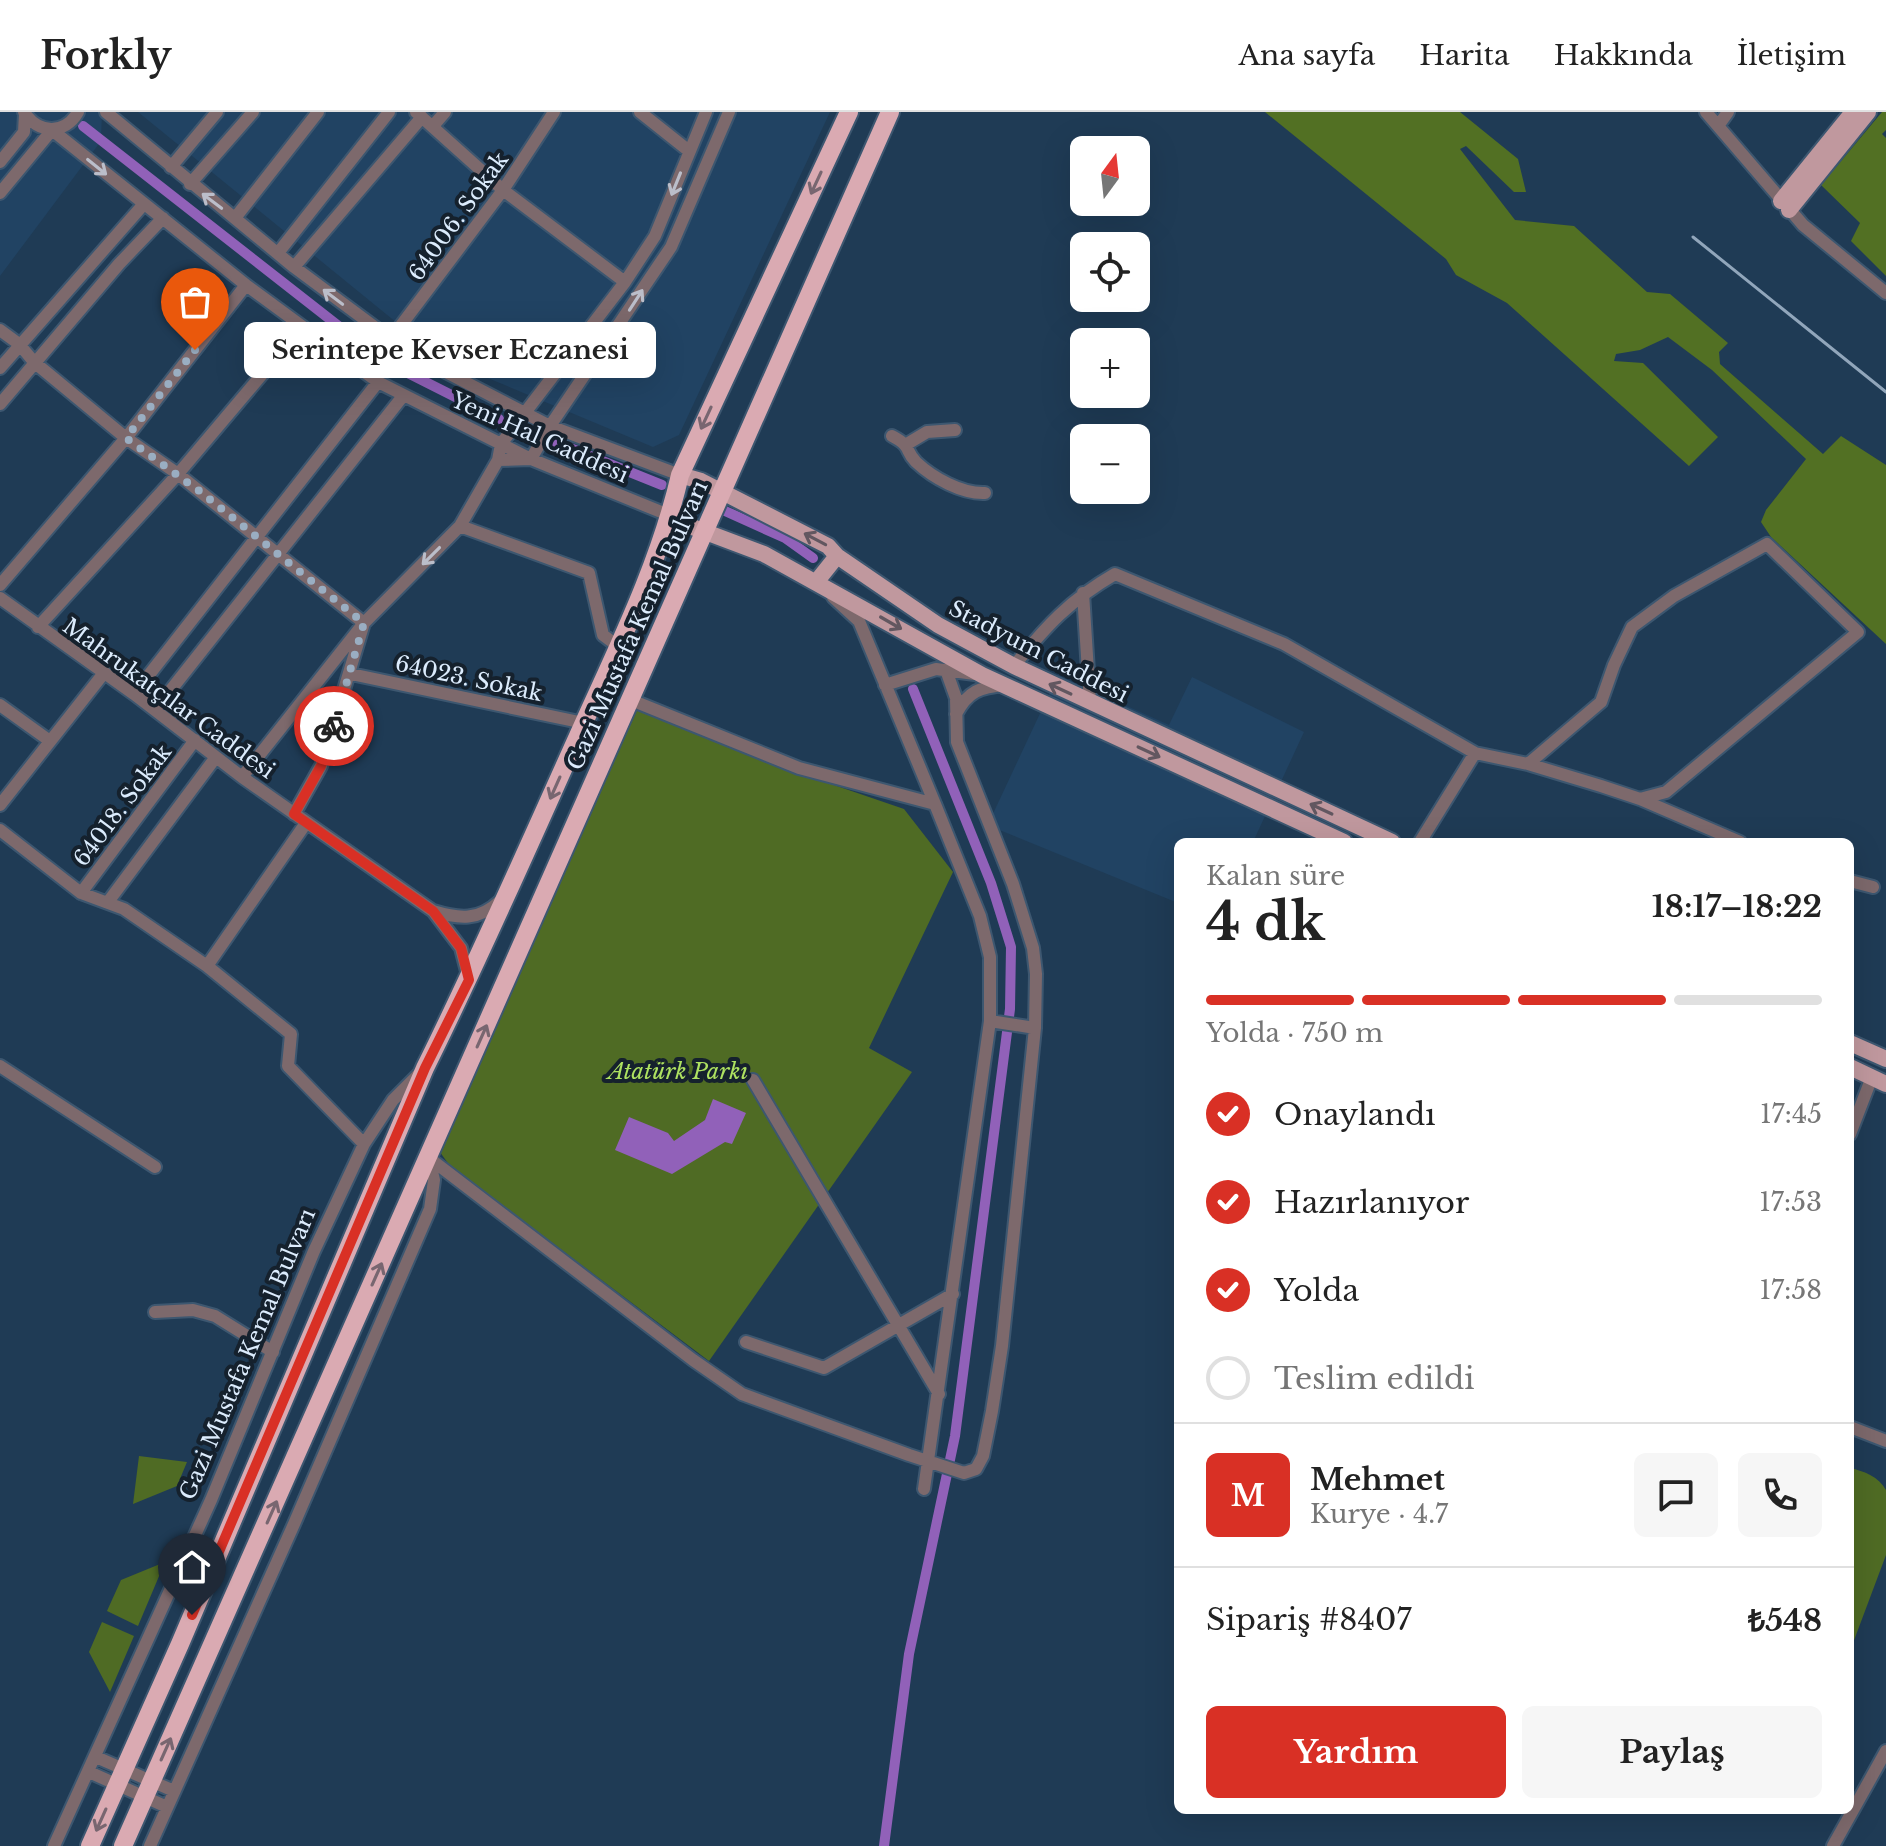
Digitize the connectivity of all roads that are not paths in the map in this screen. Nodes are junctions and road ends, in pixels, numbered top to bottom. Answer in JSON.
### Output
{"nodes":[{"id":1,"x":78,"y":112,"type":"edge"},
{"id":2,"x":106,"y":112,"type":"edge"},
{"id":3,"x":217,"y":112,"type":"edge"},
{"id":4,"x":253,"y":112,"type":"edge"},
{"id":5,"x":318,"y":112,"type":"edge"},
{"id":6,"x":389,"y":112,"type":"edge"},
{"id":7,"x":445,"y":112,"type":"edge"},
{"id":8,"x":554,"y":112,"type":"edge"},
{"id":9,"x":640,"y":112,"type":"edge"},
{"id":10,"x":706,"y":112,"type":"edge"},
{"id":11,"x":729,"y":112,"type":"edge"},
{"id":12,"x":849,"y":112,"type":"edge"},
{"id":13,"x":890,"y":112,"type":"edge"},
{"id":14,"x":1706,"y":112,"type":"edge"},
{"id":15,"x":1728,"y":112,"type":"edge"},
{"id":16,"x":1853,"y":112,"type":"edge"},
{"id":17,"x":1868,"y":112,"type":"edge"},
{"id":18,"x":25,"y":113,"type":"edge"},
{"id":19,"x":419,"y":114,"type":"edge"},
{"id":20,"x":433,"y":126,"type":"junction"},
{"id":21,"x":1718,"y":126,"type":"junction"},
{"id":22,"x":52,"y":130,"type":"junction"},
{"id":23,"x":689,"y":151,"type":"junction"},
{"id":24,"x":0,"y":162,"type":"edge"},
{"id":25,"x":171,"y":167,"type":"junction"},
{"id":26,"x":190,"y":184,"type":"junction"},
{"id":27,"x":503,"y":190,"type":"junction"},
{"id":28,"x":0,"y":193,"type":"edge"},
{"id":29,"x":143,"y":205,"type":"junction"},
{"id":30,"x":1785,"y":205,"type":"junction"},
{"id":31,"x":163,"y":218,"type":"junction"},
{"id":32,"x":235,"y":218,"type":"junction"},
{"id":33,"x":278,"y":253,"type":"junction"},
{"id":34,"x":294,"y":267,"type":"junction"},
{"id":35,"x":625,"y":282,"type":"junction"},
{"id":36,"x":246,"y":285,"type":"junction"},
{"id":37,"x":1886,"y":293,"type":"edge"},
{"id":38,"x":302,"y":327,"type":"junction"},
{"id":39,"x":0,"y":330,"type":"edge"},
{"id":40,"x":390,"y":340,"type":"junction"},
{"id":41,"x":19,"y":344,"type":"junction"},
{"id":42,"x":34,"y":362,"type":"junction"},
{"id":43,"x":0,"y":368,"type":"edge"},
{"id":44,"x":378,"y":382,"type":"junction"},
{"id":45,"x":403,"y":396,"type":"junction"},
{"id":46,"x":0,"y":404,"type":"edge"},
{"id":47,"x":524,"y":413,"type":"junction"},
{"id":48,"x":550,"y":426,"type":"junction"},
{"id":49,"x":955,"y":430,"type":"dead end"},
{"id":50,"x":892,"y":436,"type":"dead end"},
{"id":51,"x":126,"y":438,"type":"junction"},
{"id":52,"x":501,"y":444,"type":"junction"},
{"id":53,"x":907,"y":444,"type":"junction"},
{"id":54,"x":531,"y":459,"type":"junction"},
{"id":55,"x":498,"y":460,"type":"junction"},
{"id":56,"x":178,"y":474,"type":"junction"},
{"id":57,"x":680,"y":475,"type":"junction"},
{"id":58,"x":722,"y":492,"type":"junction"},
{"id":59,"x":985,"y":493,"type":"dead end"},
{"id":60,"x":671,"y":516,"type":"junction"},
{"id":61,"x":460,"y":526,"type":"junction"},
{"id":62,"x":704,"y":530,"type":"junction"},
{"id":63,"x":257,"y":536,"type":"junction"},
{"id":64,"x":277,"y":552,"type":"junction"},
{"id":65,"x":837,"y":556,"type":"junction"},
{"id":66,"x":817,"y":581,"type":"junction"},
{"id":67,"x":0,"y":585,"type":"edge"},
{"id":68,"x":1083,"y":593,"type":"junction"},
{"id":69,"x":0,"y":598,"type":"edge"},
{"id":70,"x":364,"y":623,"type":"junction"},
{"id":71,"x":38,"y":627,"type":"junction"},
{"id":72,"x":619,"y":647,"type":"junction"},
{"id":73,"x":1014,"y":666,"type":"junction"},
{"id":74,"x":946,"y":670,"type":"junction"},
{"id":75,"x":104,"y":673,"type":"junction"},
{"id":76,"x":351,"y":674,"type":"junction"},
{"id":77,"x":982,"y":675,"type":"junction"},
{"id":78,"x":885,"y":685,"type":"junction"},
{"id":79,"x":1005,"y":685,"type":"junction"},
{"id":80,"x":134,"y":694,"type":"junction"},
{"id":81,"x":631,"y":700,"type":"junction"},
{"id":82,"x":1090,"y":703,"type":"junction"},
{"id":83,"x":0,"y":705,"type":"edge"},
{"id":84,"x":155,"y":710,"type":"junction"},
{"id":85,"x":955,"y":717,"type":"junction"},
{"id":86,"x":584,"y":723,"type":"junction"},
{"id":87,"x":195,"y":740,"type":"junction"},
{"id":88,"x":50,"y":741,"type":"junction"},
{"id":89,"x":1475,"y":753,"type":"junction"},
{"id":90,"x":216,"y":757,"type":"junction"},
{"id":91,"x":1528,"y":764,"type":"junction"},
{"id":92,"x":242,"y":777,"type":"junction"},
{"id":93,"x":1640,"y":799,"type":"junction"},
{"id":94,"x":935,"y":804,"type":"junction"},
{"id":95,"x":0,"y":805,"type":"edge"},
{"id":96,"x":294,"y":814,"type":"junction"},
{"id":97,"x":306,"y":823,"type":"junction"},
{"id":98,"x":0,"y":830,"type":"edge"},
{"id":99,"x":1335,"y":838,"type":"edge"},
{"id":100,"x":1383,"y":838,"type":"edge"},
{"id":101,"x":1422,"y":838,"type":"edge"},
{"id":102,"x":1731,"y":838,"type":"edge"},
{"id":103,"x":1854,"y":882,"type":"edge"},
{"id":104,"x":1873,"y":887,"type":"dead end"},
{"id":105,"x":81,"y":893,"type":"junction"},
{"id":106,"x":508,"y":893,"type":"junction"},
{"id":107,"x":108,"y":902,"type":"junction"},
{"id":108,"x":433,"y":911,"type":"junction"},
{"id":109,"x":207,"y":966,"type":"junction"},
{"id":110,"x":469,"y":980,"type":"junction"},
{"id":111,"x":990,"y":1021,"type":"junction"},
{"id":112,"x":1035,"y":1028,"type":"junction"},
{"id":113,"x":1854,"y":1045,"type":"edge"},
{"id":114,"x":1886,"y":1060,"type":"edge"},
{"id":115,"x":0,"y":1066,"type":"edge"},
{"id":116,"x":425,"y":1068,"type":"junction"},
{"id":117,"x":1854,"y":1069,"type":"edge"},
{"id":118,"x":753,"y":1080,"type":"dead end"},
{"id":119,"x":1879,"y":1081,"type":"edge"},
{"id":120,"x":1854,"y":1127,"type":"edge"},
{"id":121,"x":364,"y":1144,"type":"junction"},
{"id":122,"x":429,"y":1158,"type":"junction"},
{"id":123,"x":155,"y":1167,"type":"dead end"},
{"id":124,"x":953,"y":1294,"type":"junction"},
{"id":125,"x":155,"y":1312,"type":"dead end"},
{"id":126,"x":897,"y":1326,"type":"junction"},
{"id":127,"x":746,"y":1342,"type":"dead end"},
{"id":128,"x":273,"y":1352,"type":"junction"},
{"id":129,"x":939,"y":1394,"type":"junction"},
{"id":130,"x":1854,"y":1429,"type":"edge"},
{"id":131,"x":1886,"y":1441,"type":"edge"},
{"id":132,"x":935,"y":1462,"type":"junction"},
{"id":133,"x":924,"y":1489,"type":"dead end"},
{"id":134,"x":1886,"y":1751,"type":"edge"},
{"id":135,"x":96,"y":1757,"type":"junction"},
{"id":136,"x":89,"y":1772,"type":"junction"},
{"id":137,"x":120,"y":1778,"type":"junction"},
{"id":138,"x":148,"y":1790,"type":"junction"},
{"id":139,"x":174,"y":1791,"type":"junction"},
{"id":140,"x":167,"y":1807,"type":"junction"},
{"id":141,"x":1854,"y":1808,"type":"edge"},
{"id":142,"x":1851,"y":1814,"type":"edge"},
{"id":143,"x":54,"y":1846,"type":"edge"},
{"id":144,"x":90,"y":1846,"type":"edge"},
{"id":145,"x":123,"y":1846,"type":"edge"},
{"id":146,"x":150,"y":1846,"type":"edge"},
{"id":147,"x":1833,"y":1846,"type":"edge"}],
"edges":[{"from":1,"to":22,"type":"street"},
{"from":2,"to":25,"type":"street","name":"Yeni Hal Caddesi"},
{"from":3,"to":25,"type":"street"},
{"from":4,"to":26,"type":"street"},
{"from":5,"to":32,"type":"street"},
{"from":6,"to":33,"type":"street"},
{"from":7,"to":20,"type":"street"},
{"from":8,"to":27,"type":"street","name":"64006. Sokak"},
{"from":9,"to":23,"type":"street"},
{"from":10,"to":23,"type":"street"},
{"from":48,"to":11,"type":"street","one_way":true},
{"from":12,"to":57,"type":"highway","name":"Gazi Mustafa Kemal Bulvarı","one_way":true},
{"from":13,"to":58,"type":"highway","name":"Gazi Mustafa Kemal Bulvarı"},
{"from":14,"to":21,"type":"street"},
{"from":15,"to":21,"type":"street"},
{"from":16,"to":30,"type":"main road"},
{"from":17,"to":30,"type":"main road"},
{"from":18,"to":22,"type":"street","name":"Yeni Hal Caddesi"},
{"from":18,"to":24,"type":"street"},
{"from":19,"to":20,"type":"street"},
{"from":19,"to":34,"type":"street"},
{"from":20,"to":27,"type":"street"},
{"from":21,"to":30,"type":"street"},
{"from":22,"to":28,"type":"street"},
{"from":22,"to":29,"type":"street","name":"Yeni Hal Caddesi","one_way":true},
{"from":23,"to":35,"type":"street","one_way":true},
{"from":25,"to":26,"type":"street","name":"Yeni Hal Caddesi"},
{"from":32,"to":26,"type":"street","name":"Yeni Hal Caddesi","one_way":true},
{"from":27,"to":35,"type":"street"},
{"from":27,"to":40,"type":"street","name":"64006. Sokak"},
{"from":29,"to":31,"type":"street","name":"Yeni Hal Caddesi"},
{"from":29,"to":41,"type":"street"},
{"from":30,"to":37,"type":"street"},
{"from":31,"to":36,"type":"street","name":"Yeni Hal Caddesi"},
{"from":31,"to":42,"type":"street"},
{"from":32,"to":33,"type":"street","name":"Yeni Hal Caddesi"},
{"from":33,"to":34,"type":"street","name":"Yeni Hal Caddesi"},
{"from":40,"to":34,"type":"street","name":"Yeni Hal Caddesi","one_way":true},
{"from":35,"to":47,"type":"street"},
{"from":36,"to":38,"type":"street","name":"Yeni Hal Caddesi"},
{"from":36,"to":51,"type":"street"},
{"from":38,"to":44,"type":"street","name":"Yeni Hal Caddesi"},
{"from":38,"to":56,"type":"street"},
{"from":39,"to":41,"type":"street"},
{"from":40,"to":47,"type":"street","name":"Yeni Hal Caddesi"},
{"from":41,"to":42,"type":"street"},
{"from":41,"to":43,"type":"street"},
{"from":42,"to":46,"type":"street"},
{"from":42,"to":51,"type":"street"},
{"from":44,"to":45,"type":"street","name":"Yeni Hal Caddesi"},
{"from":44,"to":63,"type":"street"},
{"from":45,"to":52,"type":"street","name":"Yeni Hal Caddesi"},
{"from":45,"to":64,"type":"street"},
{"from":47,"to":48,"type":"street","name":"Yeni Hal Caddesi"},
{"from":47,"to":52,"type":"street"},
{"from":48,"to":54,"type":"street"},
{"from":48,"to":57,"type":"street","name":"Yeni Hal Caddesi"},
{"from":49,"to":53,"type":"street"},
{"from":50,"to":53,"type":"street"},
{"from":51,"to":56,"type":"street"},
{"from":51,"to":67,"type":"street"},
{"from":52,"to":54,"type":"street","name":"Yeni Hal Caddesi"},
{"from":52,"to":55,"type":"street"},
{"from":53,"to":59,"type":"street"},
{"from":54,"to":55,"type":"street"},
{"from":54,"to":60,"type":"street","name":"Yeni Hal Caddesi"},
{"from":55,"to":61,"type":"street"},
{"from":56,"to":63,"type":"street"},
{"from":56,"to":71,"type":"street"},
{"from":57,"to":58,"type":"main road","name":"Stadyum Caddesi"},
{"from":57,"to":60,"type":"highway","name":"Gazi Mustafa Kemal Bulvarı"},
{"from":58,"to":62,"type":"highway","name":"Gazi Mustafa Kemal Bulvarı"},
{"from":65,"to":58,"type":"main road","name":"Stadyum Caddesi","one_way":true},
{"from":60,"to":62,"type":"main road","name":"Stadyum Caddesi"},
{"from":60,"to":72,"type":"highway","name":"Gazi Mustafa Kemal Bulvarı"},
{"from":61,"to":70,"type":"street","one_way":true},
{"from":61,"to":72,"type":"street"},
{"from":62,"to":66,"type":"main road","name":"Stadyum Caddesi"},
{"from":62,"to":81,"type":"highway","name":"Gazi Mustafa Kemal Bulvarı"},
{"from":63,"to":64,"type":"street"},
{"from":63,"to":80,"type":"street"},
{"from":64,"to":70,"type":"street"},
{"from":64,"to":84,"type":"street"},
{"from":65,"to":66,"type":"main road"},
{"from":65,"to":73,"type":"main road","name":"Stadyum Caddesi"},
{"from":66,"to":77,"type":"main road","name":"Stadyum Caddesi","one_way":true},
{"from":66,"to":78,"type":"street"},
{"from":68,"to":73,"type":"street"},
{"from":68,"to":82,"type":"street"},
{"from":68,"to":89,"type":"street"},
{"from":69,"to":71,"type":"street","name":"Mahrukatçılar Caddesi"},
{"from":70,"to":76,"type":"street"},
{"from":70,"to":92,"type":"street"},
{"from":71,"to":75,"type":"street","name":"Mahrukatçılar Caddesi"},
{"from":72,"to":86,"type":"highway","name":"Gazi Mustafa Kemal Bulvarı"},
{"from":82,"to":73,"type":"main road","name":"Stadyum Caddesi","one_way":true},
{"from":74,"to":77,"type":"street"},
{"from":74,"to":78,"type":"street"},
{"from":74,"to":85,"type":"street"},
{"from":75,"to":80,"type":"street","name":"Mahrukatçılar Caddesi"},
{"from":75,"to":88,"type":"street"},
{"from":76,"to":86,"type":"street","name":"64023. Sokak"},
{"from":76,"to":96,"type":"street"},
{"from":77,"to":79,"type":"main road","name":"Stadyum Caddesi"},
{"from":78,"to":94,"type":"street"},
{"from":79,"to":85,"type":"street"},
{"from":79,"to":99,"type":"main road","name":"Stadyum Caddesi","one_way":true},
{"from":80,"to":84,"type":"street","name":"Mahrukatçılar Caddesi"},
{"from":81,"to":94,"type":"street"},
{"from":122,"to":81,"type":"highway","name":"Gazi Mustafa Kemal Bulvarı","one_way":true},
{"from":100,"to":82,"type":"main road","name":"Stadyum Caddesi","one_way":true},
{"from":83,"to":88,"type":"street"},
{"from":84,"to":87,"type":"street","name":"Mahrukatçılar Caddesi"},
{"from":85,"to":112,"type":"street"},
{"from":86,"to":106,"type":"highway","name":"Gazi Mustafa Kemal Bulvarı","one_way":true},
{"from":87,"to":90,"type":"street","name":"Mahrukatçılar Caddesi"},
{"from":87,"to":105,"type":"street","name":"64018. Sokak"},
{"from":88,"to":95,"type":"street"},
{"from":89,"to":91,"type":"street"},
{"from":89,"to":101,"type":"street"},
{"from":90,"to":92,"type":"street","name":"Mahrukatçılar Caddesi"},
{"from":90,"to":107,"type":"street"},
{"from":91,"to":93,"type":"street"},
{"from":91,"to":93,"type":"street"},
{"from":92,"to":96,"type":"street","name":"Mahrukatçılar Caddesi"},
{"from":93,"to":102,"type":"street"},
{"from":94,"to":111,"type":"street"},
{"from":96,"to":97,"type":"street","name":"Mahrukatçılar Caddesi"},
{"from":97,"to":108,"type":"street","name":"Mahrukatçılar Caddesi"},
{"from":97,"to":109,"type":"street"},
{"from":98,"to":105,"type":"street"},
{"from":103,"to":104,"type":"street"},
{"from":105,"to":107,"type":"street"},
{"from":106,"to":108,"type":"street","name":"Mahrukatçılar Caddesi"},
{"from":106,"to":110,"type":"highway","name":"Gazi Mustafa Kemal Bulvarı"},
{"from":107,"to":109,"type":"street"},
{"from":108,"to":110,"type":"street","name":"Mahrukatçılar Caddesi"},
{"from":109,"to":121,"type":"street"},
{"from":110,"to":116,"type":"highway","name":"Gazi Mustafa Kemal Bulvarı"},
{"from":111,"to":112,"type":"street"},
{"from":111,"to":124,"type":"street"},
{"from":112,"to":132,"type":"street"},
{"from":113,"to":114,"type":"main road"},
{"from":114,"to":119,"type":"main road"},
{"from":115,"to":123,"type":"street"},
{"from":116,"to":121,"type":"street","name":"Gazi Mustafa Kemal Bulvarı"},
{"from":116,"to":137,"type":"highway","name":"Gazi Mustafa Kemal Bulvarı"},
{"from":117,"to":119,"type":"main road"},
{"from":118,"to":126,"type":"street"},
{"from":119,"to":120,"type":"street"},
{"from":121,"to":128,"type":"street","name":"Gazi Mustafa Kemal Bulvarı"},
{"from":122,"to":132,"type":"street"},
{"from":138,"to":122,"type":"highway","name":"Gazi Mustafa Kemal Bulvarı","one_way":true},
{"from":122,"to":139,"type":"street","name":"Gazi Mustafa Kemal Bulvarı"},
{"from":124,"to":126,"type":"street"},
{"from":124,"to":129,"type":"street"},
{"from":125,"to":128,"type":"street"},
{"from":126,"to":127,"type":"street"},
{"from":126,"to":129,"type":"street"},
{"from":128,"to":135,"type":"street","name":"Gazi Mustafa Kemal Bulvarı"},
{"from":129,"to":132,"type":"street"},
{"from":130,"to":131,"type":"street"},
{"from":132,"to":133,"type":"street"},
{"from":134,"to":141,"type":"street"},
{"from":135,"to":136,"type":"street","name":"Gazi Mustafa Kemal Bulvarı"},
{"from":135,"to":137,"type":"street"},
{"from":136,"to":137,"type":"street"},
{"from":136,"to":143,"type":"street","name":"Gazi Mustafa Kemal Bulvarı"},
{"from":137,"to":138,"type":"street"},
{"from":137,"to":144,"type":"highway","name":"Gazi Mustafa Kemal Bulvarı","one_way":true},
{"from":138,"to":139,"type":"street"},
{"from":138,"to":140,"type":"street"},
{"from":138,"to":145,"type":"highway","name":"Gazi Mustafa Kemal Bulvarı"},
{"from":139,"to":140,"type":"street","name":"Gazi Mustafa Kemal Bulvarı"},
{"from":140,"to":146,"type":"street","name":"Gazi Mustafa Kemal Bulvarı"},
{"from":142,"to":147,"type":"street"}]}
